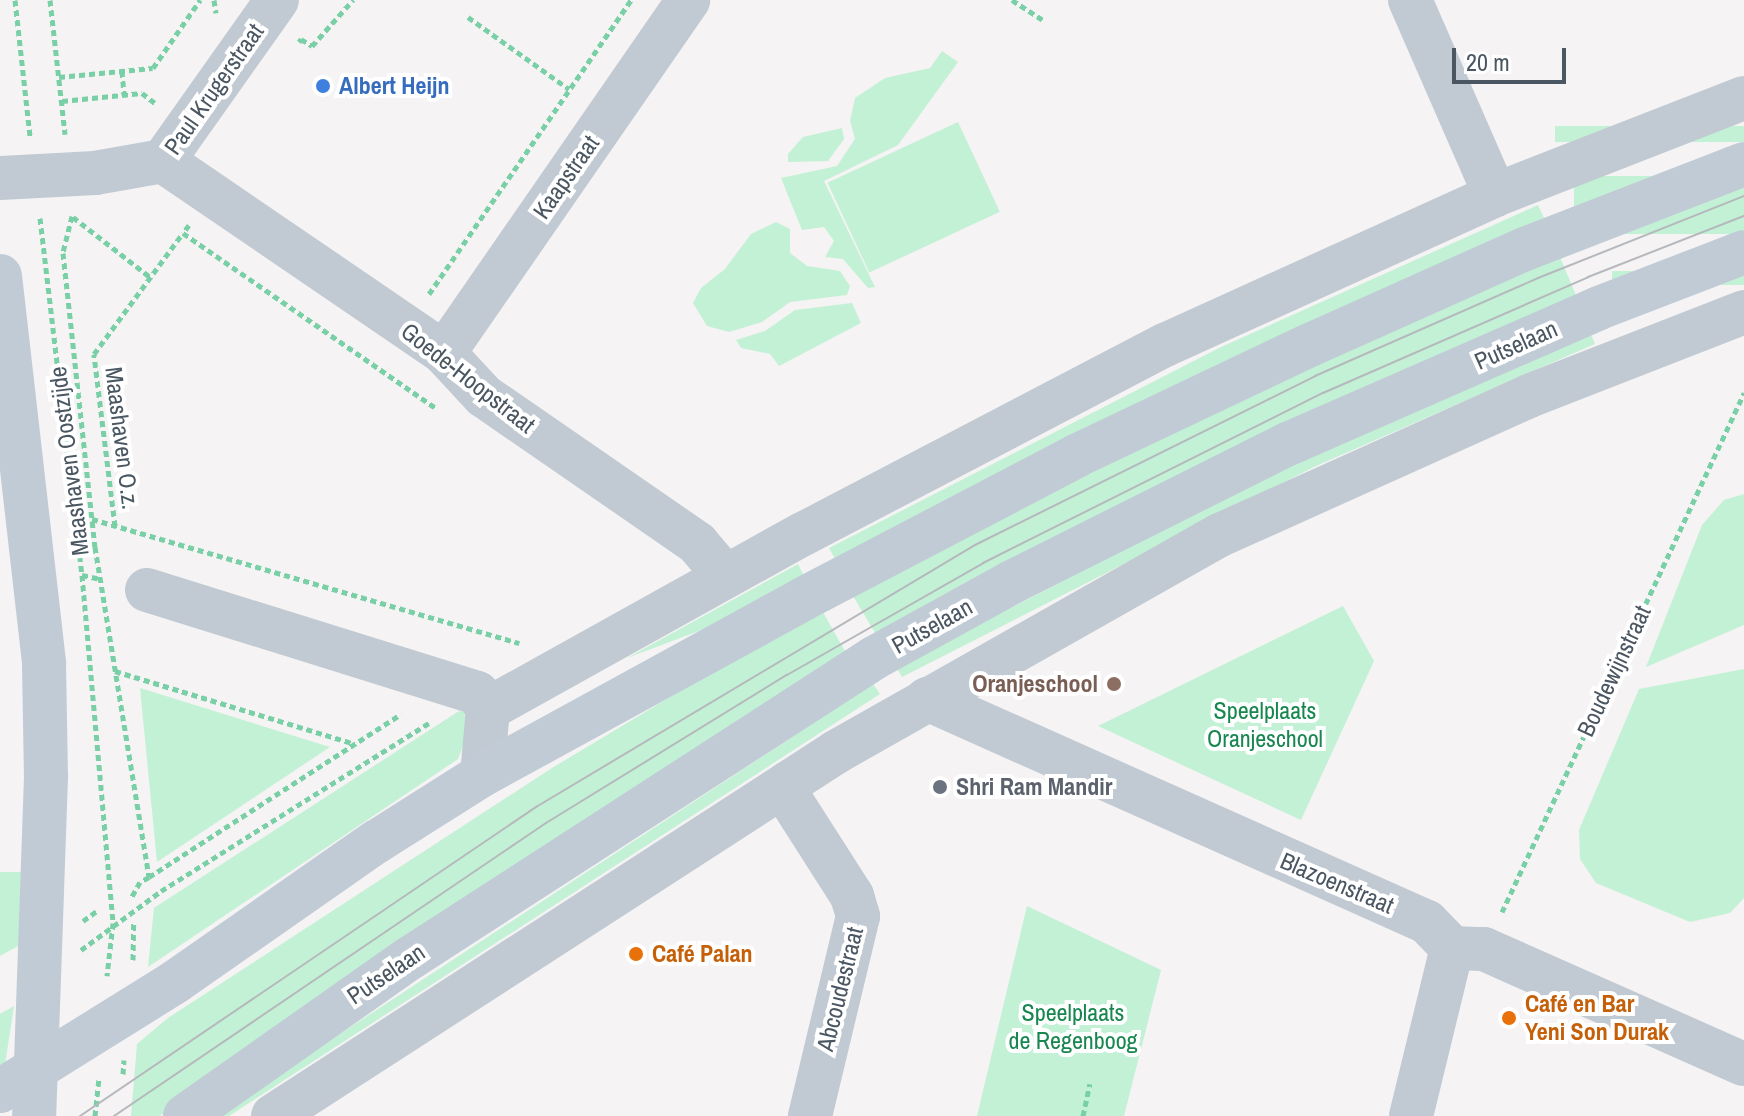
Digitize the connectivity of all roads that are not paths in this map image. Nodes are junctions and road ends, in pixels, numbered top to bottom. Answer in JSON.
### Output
{"nodes":[{"id":1,"x":277,"y":0,"type":"edge"},
{"id":2,"x":688,"y":0,"type":"edge"},
{"id":3,"x":1410,"y":0,"type":"edge"},
{"id":4,"x":1744,"y":98,"type":"edge"},
{"id":5,"x":163,"y":161,"type":"junction"},
{"id":6,"x":1744,"y":164,"type":"edge"},
{"id":7,"x":35,"y":177,"type":"edge"},
{"id":8,"x":1495,"y":195,"type":"junction"},
{"id":9,"x":1744,"y":252,"type":"edge"},
{"id":10,"x":0,"y":276,"type":"edge"},
{"id":11,"x":1744,"y":312,"type":"edge"},
{"id":12,"x":444,"y":353,"type":"junction"},
{"id":13,"x":725,"y":576,"type":"junction"},
{"id":14,"x":147,"y":590,"type":"dead end"},
{"id":15,"x":927,"y":699,"type":"junction"},
{"id":16,"x":488,"y":709,"type":"junction"},
{"id":17,"x":482,"y":775,"type":"junction"},
{"id":18,"x":788,"y":783,"type":"junction"},
{"id":19,"x":1468,"y":948,"type":"junction"},
{"id":20,"x":37,"y":981,"type":"junction"},
{"id":21,"x":104,"y":1025,"type":"junction"},
{"id":22,"x":1744,"y":1064,"type":"edge"},
{"id":23,"x":17,"y":1080,"type":"edge"},
{"id":24,"x":34,"y":1116,"type":"edge"},
{"id":25,"x":185,"y":1116,"type":"edge"},
{"id":26,"x":273,"y":1116,"type":"edge"},
{"id":27,"x":810,"y":1116,"type":"edge"},
{"id":28,"x":1411,"y":1116,"type":"edge"}],
"edges":[{"from":1,"to":5,"type":"street","name":"Paul Krugerstraat"},
{"from":2,"to":12,"type":"street","name":"Kaapstraat"},
{"from":3,"to":8,"type":"street"},
{"from":4,"to":8,"type":"street"},
{"from":5,"to":7,"type":"street","name":"Paul Krugerstraat"},
{"from":5,"to":12,"type":"street","name":"Goede-Hoopstraat"},
{"from":6,"to":17,"type":"main road"},
{"from":8,"to":13,"type":"street"},
{"from":9,"to":25,"type":"main road","name":"Putselaan"},
{"from":10,"to":20,"type":"main road","name":"Maashaven Oostzijde"},
{"from":11,"to":15,"type":"street"},
{"from":12,"to":13,"type":"street","name":"Goede-Hoopstraat"},
{"from":13,"to":16,"type":"street"},
{"from":14,"to":16,"type":"street"},
{"from":15,"to":18,"type":"street"},
{"from":15,"to":19,"type":"street","name":"Blazoenstraat"},
{"from":16,"to":17,"type":"street"},
{"from":17,"to":21,"type":"main road"},
{"from":18,"to":26,"type":"street"},
{"from":18,"to":27,"type":"street","name":"Abcoudestraat"},
{"from":19,"to":22,"type":"street","name":"Blazoenstraat"},
{"from":19,"to":28,"type":"street"},
{"from":20,"to":21,"type":"main road"},
{"from":20,"to":23,"type":"main road","name":"Maashaven Oostzijde"},
{"from":21,"to":23,"type":"main road"},
{"from":23,"to":24,"type":"main road","name":"Maashaven Oostzijde"}]}
